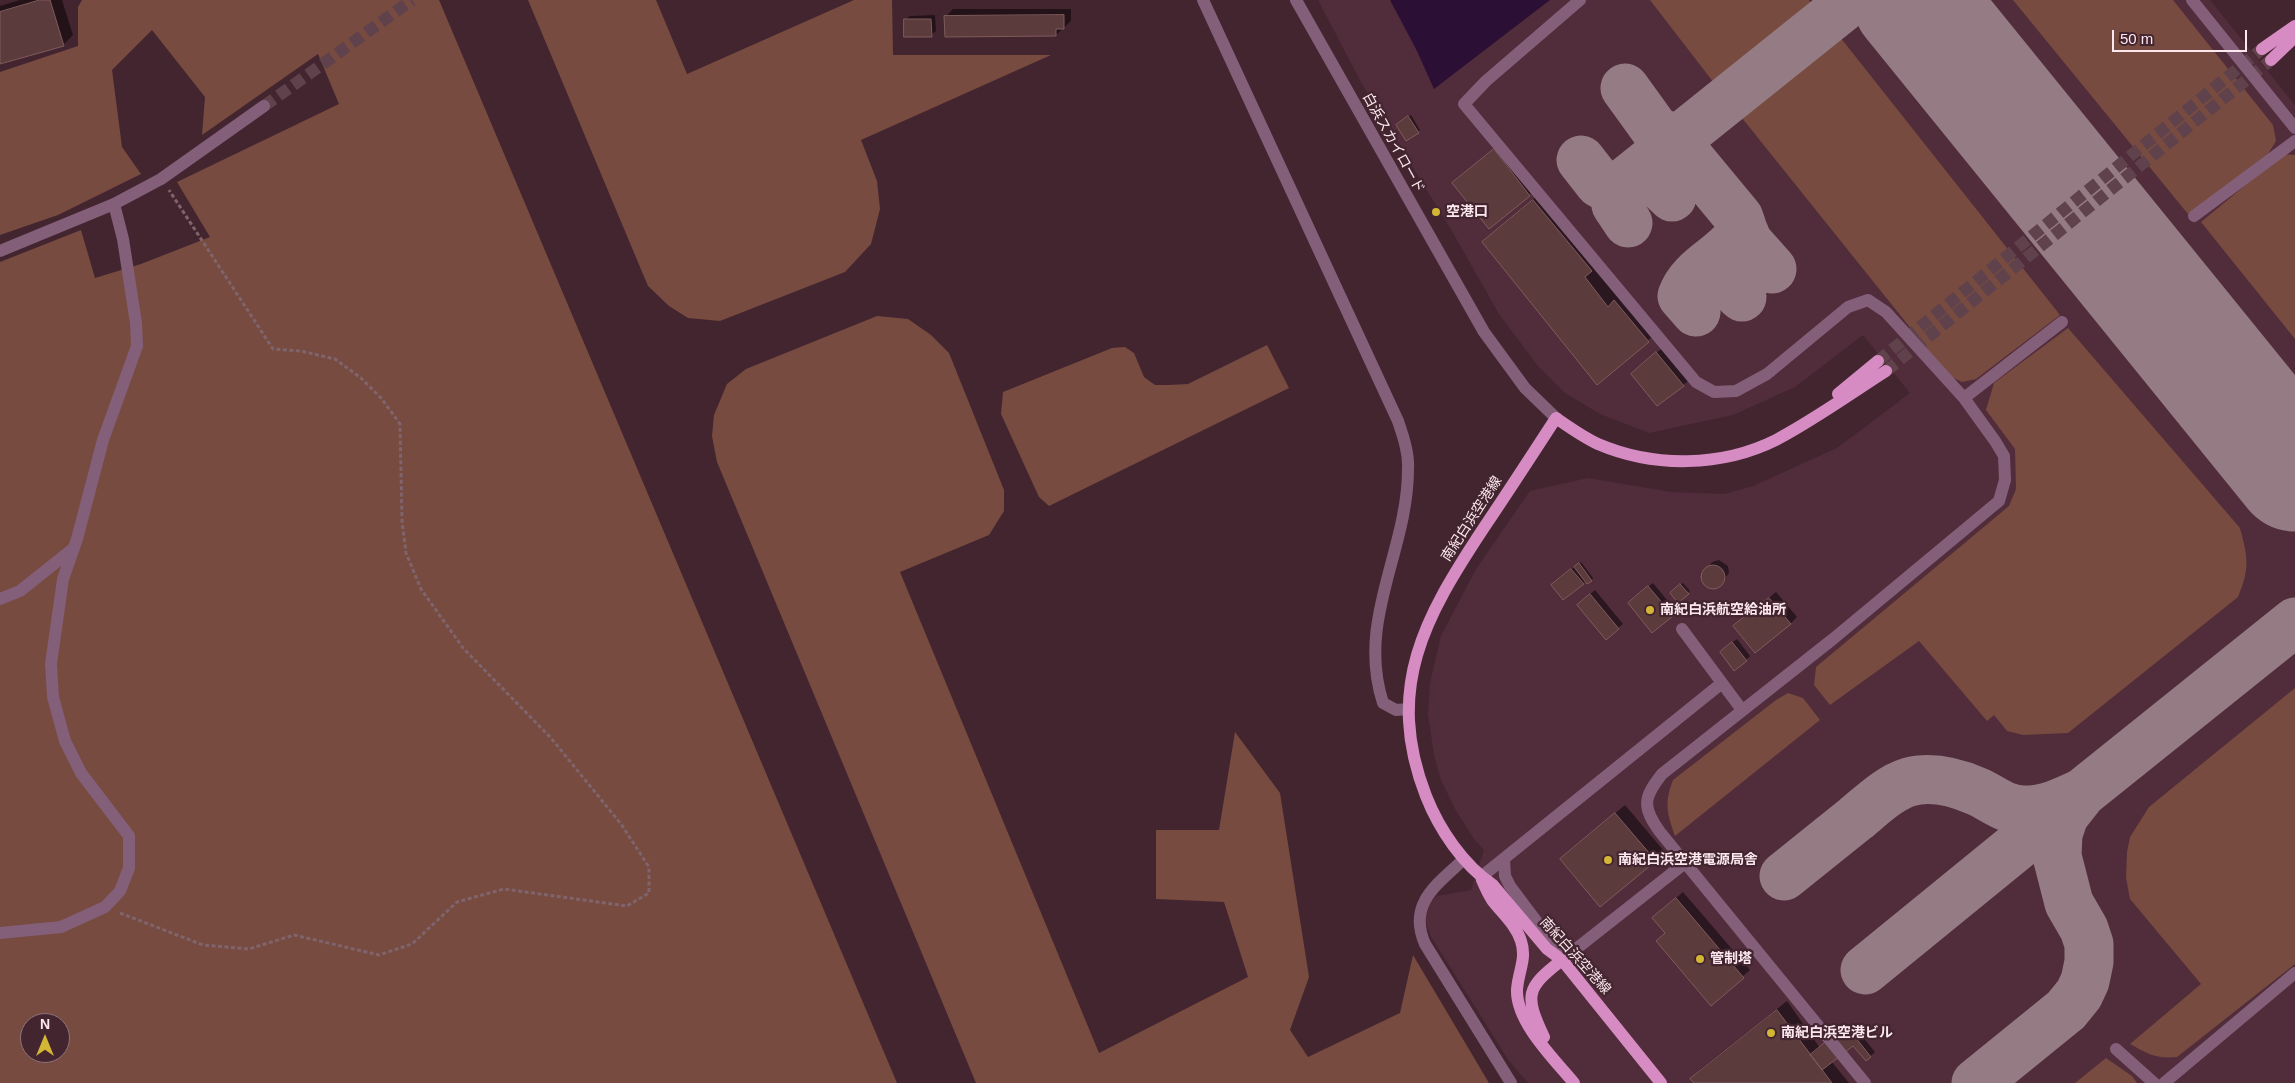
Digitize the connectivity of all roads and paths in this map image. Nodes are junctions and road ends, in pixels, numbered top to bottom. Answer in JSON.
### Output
{"nodes":[{"id":1,"x":1203,"y":0,"type":"edge"},
{"id":2,"x":1296,"y":0,"type":"edge"},
{"id":3,"x":1580,"y":0,"type":"edge"},
{"id":4,"x":2192,"y":0,"type":"edge"},
{"id":5,"x":2295,"y":26,"type":"edge"},
{"id":6,"x":2295,"y":37,"type":"edge"},
{"id":7,"x":2262,"y":49,"type":"tunnel mouth"},
{"id":8,"x":2271,"y":60,"type":"tunnel mouth"},
{"id":9,"x":264,"y":106,"type":"tunnel mouth"},
{"id":10,"x":2295,"y":128,"type":"edge"},
{"id":11,"x":2295,"y":141,"type":"edge"},
{"id":12,"x":161,"y":179,"type":"junction"},
{"id":13,"x":114,"y":204,"type":"junction"},
{"id":14,"x":2194,"y":216,"type":"dead end"},
{"id":15,"x":0,"y":251,"type":"edge"},
{"id":16,"x":2062,"y":322,"type":"dead end"},
{"id":17,"x":1878,"y":361,"type":"tunnel mouth"},
{"id":18,"x":1886,"y":371,"type":"tunnel mouth"},
{"id":19,"x":1964,"y":398,"type":"junction"},
{"id":20,"x":1556,"y":418,"type":"junction"},
{"id":21,"x":1798,"y":427,"type":"junction"},
{"id":22,"x":74,"y":548,"type":"junction"},
{"id":23,"x":0,"y":599,"type":"edge"},
{"id":24,"x":1682,"y":629,"type":"dead end"},
{"id":25,"x":1722,"y":683,"type":"junction"},
{"id":26,"x":1409,"y":709,"type":"junction"},
{"id":27,"x":1742,"y":710,"type":"junction"},
{"id":28,"x":1464,"y":859,"type":"junction"},
{"id":29,"x":1504,"y":859,"type":"junction"},
{"id":30,"x":1685,"y":862,"type":"junction"},
{"id":31,"x":1481,"y":878,"type":"junction"},
{"id":32,"x":105,"y":907,"type":"junction"},
{"id":33,"x":0,"y":933,"type":"edge"},
{"id":34,"x":1562,"y":960,"type":"junction"},
{"id":35,"x":2295,"y":973,"type":"edge"},
{"id":36,"x":2116,"y":1049,"type":"dead end"},
{"id":37,"x":1555,"y":1060,"type":"junction"},
{"id":38,"x":1511,"y":1083,"type":"edge"},
{"id":39,"x":1574,"y":1083,"type":"edge"},
{"id":40,"x":1661,"y":1083,"type":"edge"},
{"id":41,"x":1865,"y":1083,"type":"edge"},
{"id":42,"x":2154,"y":1083,"type":"edge"},
{"id":43,"x":2164,"y":1083,"type":"edge"}],
"edges":[{"from":1,"to":26,"type":"street"},
{"from":2,"to":20,"type":"street","name":"白浜スカイロード"},
{"from":3,"to":19,"type":"street"},
{"from":4,"to":10,"type":"street"},
{"from":5,"to":7,"type":"main road"},
{"from":6,"to":8,"type":"main road"},
{"from":9,"to":12,"type":"street"},
{"from":11,"to":14,"type":"street"},
{"from":12,"to":13,"type":"street"},
{"from":12,"to":32,"type":"path"},
{"from":13,"to":15,"type":"street"},
{"from":13,"to":22,"type":"street"},
{"from":16,"to":19,"type":"street"},
{"from":17,"to":21,"type":"main road"},
{"from":18,"to":21,"type":"main road"},
{"from":19,"to":27,"type":"street"},
{"from":20,"to":21,"type":"main road"},
{"from":20,"to":26,"type":"main road","name":"南紀白浜空港線"},
{"from":22,"to":23,"type":"street"},
{"from":22,"to":32,"type":"street"},
{"from":24,"to":25,"type":"street"},
{"from":25,"to":27,"type":"street"},
{"from":25,"to":29,"type":"street"},
{"from":26,"to":28,"type":"main road","name":"南紀白浜空港線"},
{"from":27,"to":30,"type":"street"},
{"from":28,"to":31,"type":"main road","name":"南紀白浜空港線"},
{"from":28,"to":38,"type":"street"},
{"from":29,"to":31,"type":"street"},
{"from":29,"to":34,"type":"street"},
{"from":30,"to":34,"type":"street"},
{"from":30,"to":41,"type":"street"},
{"from":31,"to":34,"type":"main road","name":"南紀白浜空港線"},
{"from":31,"to":37,"type":"main road","name":"南紀白浜空港線"},
{"from":32,"to":33,"type":"street"},
{"from":34,"to":37,"type":"main road"},
{"from":34,"to":40,"type":"main road","name":"南紀白浜空港線"},
{"from":35,"to":43,"type":"street"},
{"from":36,"to":42,"type":"street"},
{"from":37,"to":39,"type":"main road","name":"南紀白浜空港線"}]}
